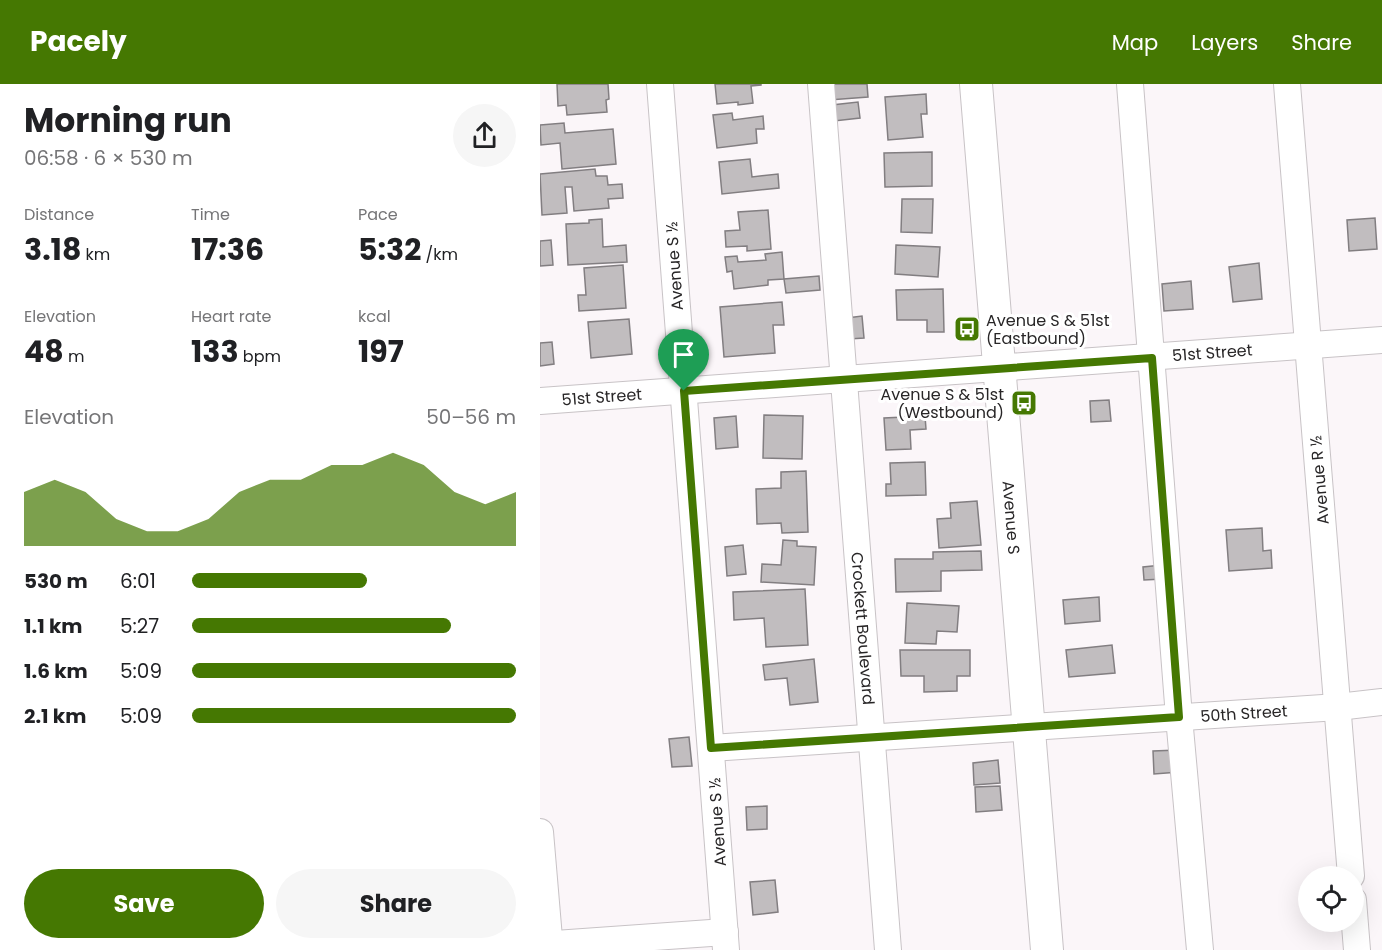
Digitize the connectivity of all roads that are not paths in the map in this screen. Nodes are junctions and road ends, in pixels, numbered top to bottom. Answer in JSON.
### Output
{"nodes":[{"id":1,"x":660,"y":84,"type":"edge"},
{"id":2,"x":821,"y":84,"type":"edge"},
{"id":3,"x":976,"y":84,"type":"edge"},
{"id":4,"x":1130,"y":84,"type":"edge"},
{"id":5,"x":1287,"y":84,"type":"edge"},
{"id":6,"x":1382,"y":340,"type":"edge"},
{"id":7,"x":1309,"y":346,"type":"junction"},
{"id":8,"x":1152,"y":358,"type":"junction"},
{"id":9,"x":999,"y":369,"type":"junction"},
{"id":10,"x":842,"y":380,"type":"junction"},
{"id":11,"x":684,"y":391,"type":"junction"},
{"id":12,"x":540,"y":401,"type":"edge"},
{"id":13,"x":1382,"y":702,"type":"edge"},
{"id":14,"x":1338,"y":707,"type":"junction"},
{"id":15,"x":1179,"y":717,"type":"junction"},
{"id":16,"x":1028,"y":727,"type":"junction"},
{"id":17,"x":871,"y":737,"type":"junction"},
{"id":18,"x":711,"y":748,"type":"junction"},
{"id":19,"x":540,"y":832,"type":"edge"},
{"id":20,"x":1350,"y":866,"type":"edge"},
{"id":21,"x":1356,"y":932,"type":"edge"},
{"id":22,"x":726,"y":941,"type":"edge"},
{"id":23,"x":546,"y":946,"type":"edge"},
{"id":24,"x":888,"y":950,"type":"edge"},
{"id":25,"x":1047,"y":950,"type":"edge"},
{"id":26,"x":1200,"y":950,"type":"edge"},
{"id":27,"x":1357,"y":950,"type":"edge"}],
"edges":[{"from":1,"to":11,"type":"street","name":"Avenue S ½"},
{"from":2,"to":10,"type":"street","name":"Crockett Boulevard"},
{"from":3,"to":9,"type":"main road","name":"Avenue S"},
{"from":4,"to":8,"type":"street"},
{"from":5,"to":7,"type":"street","name":"Avenue R ½"},
{"from":6,"to":7,"type":"street","name":"51st Street"},
{"from":7,"to":8,"type":"street","name":"51st Street"},
{"from":7,"to":14,"type":"street","name":"Avenue R ½"},
{"from":8,"to":9,"type":"street","name":"51st Street"},
{"from":8,"to":15,"type":"street"},
{"from":9,"to":10,"type":"street","name":"51st Street"},
{"from":9,"to":16,"type":"main road","name":"Avenue S"},
{"from":10,"to":11,"type":"street","name":"51st Street"},
{"from":10,"to":17,"type":"street","name":"Crockett Boulevard"},
{"from":11,"to":12,"type":"street","name":"51st Street"},
{"from":11,"to":18,"type":"street","name":"Avenue S ½"},
{"from":13,"to":14,"type":"street","name":"50th Street"},
{"from":14,"to":15,"type":"street","name":"50th Street"},
{"from":14,"to":20,"type":"street","name":"Avenue R ½"},
{"from":15,"to":16,"type":"street","name":"50th Street"},
{"from":15,"to":26,"type":"street"},
{"from":16,"to":17,"type":"street","name":"50th Street"},
{"from":16,"to":25,"type":"main road","name":"Avenue S"},
{"from":17,"to":18,"type":"street","name":"50th Street"},
{"from":17,"to":24,"type":"street","name":"Crockett Boulevard"},
{"from":18,"to":22,"type":"street","name":"Avenue S ½"},
{"from":19,"to":23,"type":"street"},
{"from":21,"to":27,"type":"street"},
{"from":22,"to":23,"type":"street"}]}
